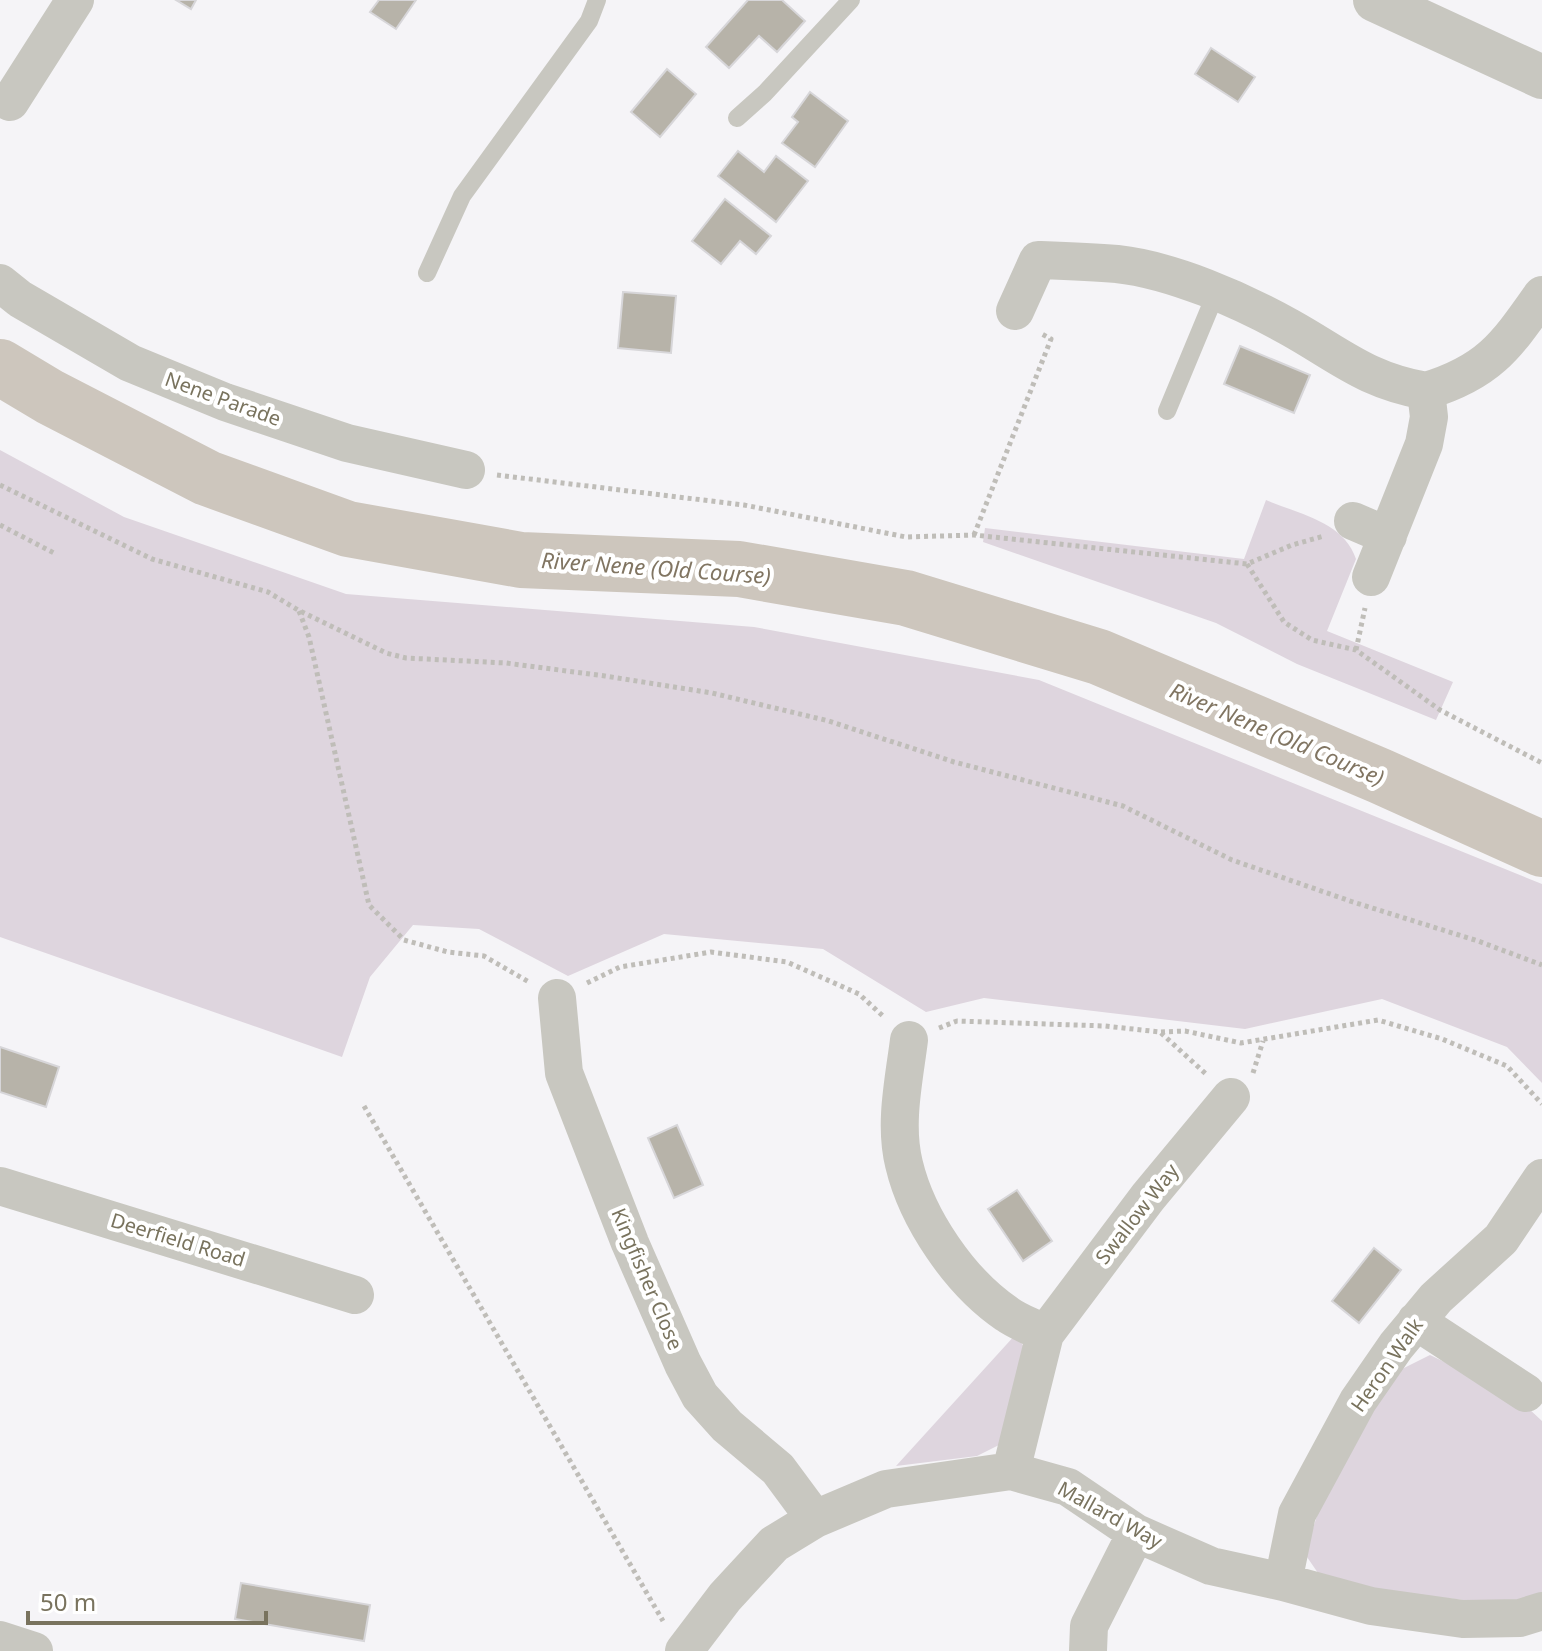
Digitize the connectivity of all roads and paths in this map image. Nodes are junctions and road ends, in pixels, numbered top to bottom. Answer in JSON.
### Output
{"nodes":[{"id":1,"x":75,"y":0,"type":"edge"},
{"id":2,"x":597,"y":0,"type":"edge"},
{"id":3,"x":851,"y":0,"type":"edge"},
{"id":4,"x":1375,"y":0,"type":"edge"},
{"id":5,"x":1539,"y":68,"type":"edge"},
{"id":6,"x":10,"y":102,"type":"dead end"},
{"id":7,"x":737,"y":118,"type":"dead end"},
{"id":8,"x":427,"y":273,"type":"dead end"},
{"id":9,"x":0,"y":283,"type":"edge"},
{"id":10,"x":1216,"y":293,"type":"junction"},
{"id":11,"x":1542,"y":295,"type":"edge"},
{"id":12,"x":1015,"y":311,"type":"joint"},
{"id":13,"x":1426,"y":391,"type":"junction"},
{"id":14,"x":1167,"y":411,"type":"dead end"},
{"id":15,"x":466,"y":470,"type":"joint"},
{"id":16,"x":0,"y":485,"type":"edge"},
{"id":17,"x":1353,"y":521,"type":"joint"},
{"id":18,"x":0,"y":525,"type":"edge"},
{"id":19,"x":974,"y":535,"type":"junction"},
{"id":20,"x":1388,"y":536,"type":"junction"},
{"id":21,"x":54,"y":553,"type":"dead end"},
{"id":22,"x":1247,"y":564,"type":"junction"},
{"id":23,"x":1371,"y":577,"type":"dead end"},
{"id":24,"x":298,"y":610,"type":"junction"},
{"id":25,"x":1542,"y":763,"type":"edge"},
{"id":26,"x":1542,"y":965,"type":"edge"},
{"id":27,"x":557,"y":998,"type":"junction"},
{"id":28,"x":1160,"y":1032,"type":"junction"},
{"id":29,"x":909,"y":1040,"type":"junction"},
{"id":30,"x":1263,"y":1041,"type":"junction"},
{"id":31,"x":1231,"y":1097,"type":"junction"},
{"id":32,"x":1542,"y":1104,"type":"edge"},
{"id":33,"x":364,"y":1106,"type":"dead end"},
{"id":34,"x":1542,"y":1178,"type":"edge"},
{"id":35,"x":0,"y":1186,"type":"edge"},
{"id":36,"x":355,"y":1295,"type":"dead end"},
{"id":37,"x":1416,"y":1321,"type":"junction"},
{"id":38,"x":1045,"y":1334,"type":"junction"},
{"id":39,"x":1526,"y":1393,"type":"dead end"},
{"id":40,"x":1011,"y":1471,"type":"junction"},
{"id":41,"x":815,"y":1519,"type":"junction"},
{"id":42,"x":1136,"y":1533,"type":"junction"},
{"id":43,"x":1283,"y":1582,"type":"junction"},
{"id":44,"x":1542,"y":1611,"type":"edge"},
{"id":45,"x":674,"y":1637,"type":"edge"},
{"id":46,"x":0,"y":1640,"type":"edge"},
{"id":47,"x":34,"y":1651,"type":"edge"},
{"id":48,"x":1088,"y":1651,"type":"edge"}],
"edges":[{"from":1,"to":6,"type":"street"},
{"from":2,"to":8,"type":"lane"},
{"from":3,"to":7,"type":"lane"},
{"from":4,"to":5,"type":"street"},
{"from":9,"to":15,"type":"street","name":"Nene Parade"},
{"from":10,"to":12,"type":"street"},
{"from":10,"to":13,"type":"street"},
{"from":10,"to":14,"type":"lane"},
{"from":11,"to":13,"type":"street"},
{"from":12,"to":19,"type":"path"},
{"from":13,"to":20,"type":"street"},
{"from":15,"to":19,"type":"path"},
{"from":16,"to":24,"type":"path"},
{"from":17,"to":20,"type":"street"},
{"from":17,"to":22,"type":"path"},
{"from":18,"to":21,"type":"path"},
{"from":19,"to":22,"type":"path"},
{"from":20,"to":23,"type":"street"},
{"from":22,"to":25,"type":"path"},
{"from":24,"to":26,"type":"path"},
{"from":24,"to":27,"type":"path"},
{"from":27,"to":29,"type":"path"},
{"from":27,"to":41,"type":"street","name":"Kingfisher Close"},
{"from":28,"to":29,"type":"path"},
{"from":28,"to":30,"type":"path"},
{"from":28,"to":31,"type":"path"},
{"from":29,"to":38,"type":"street"},
{"from":30,"to":31,"type":"path"},
{"from":30,"to":32,"type":"path"},
{"from":31,"to":38,"type":"street","name":"Swallow Way"},
{"from":33,"to":45,"type":"path"},
{"from":34,"to":37,"type":"street","name":"Heron Walk"},
{"from":35,"to":36,"type":"street","name":"Deerfield Road"},
{"from":37,"to":39,"type":"street"},
{"from":37,"to":43,"type":"street","name":"Heron Walk"},
{"from":38,"to":40,"type":"street","name":"Swallow Way"},
{"from":40,"to":41,"type":"street","name":"Mallard Way"},
{"from":40,"to":42,"type":"street","name":"Mallard Way"},
{"from":41,"to":45,"type":"street","name":"Mallard Way"},
{"from":42,"to":43,"type":"street","name":"Mallard Way"},
{"from":42,"to":48,"type":"street"},
{"from":43,"to":44,"type":"street","name":"Mallard Way"},
{"from":46,"to":47,"type":"street"}]}
